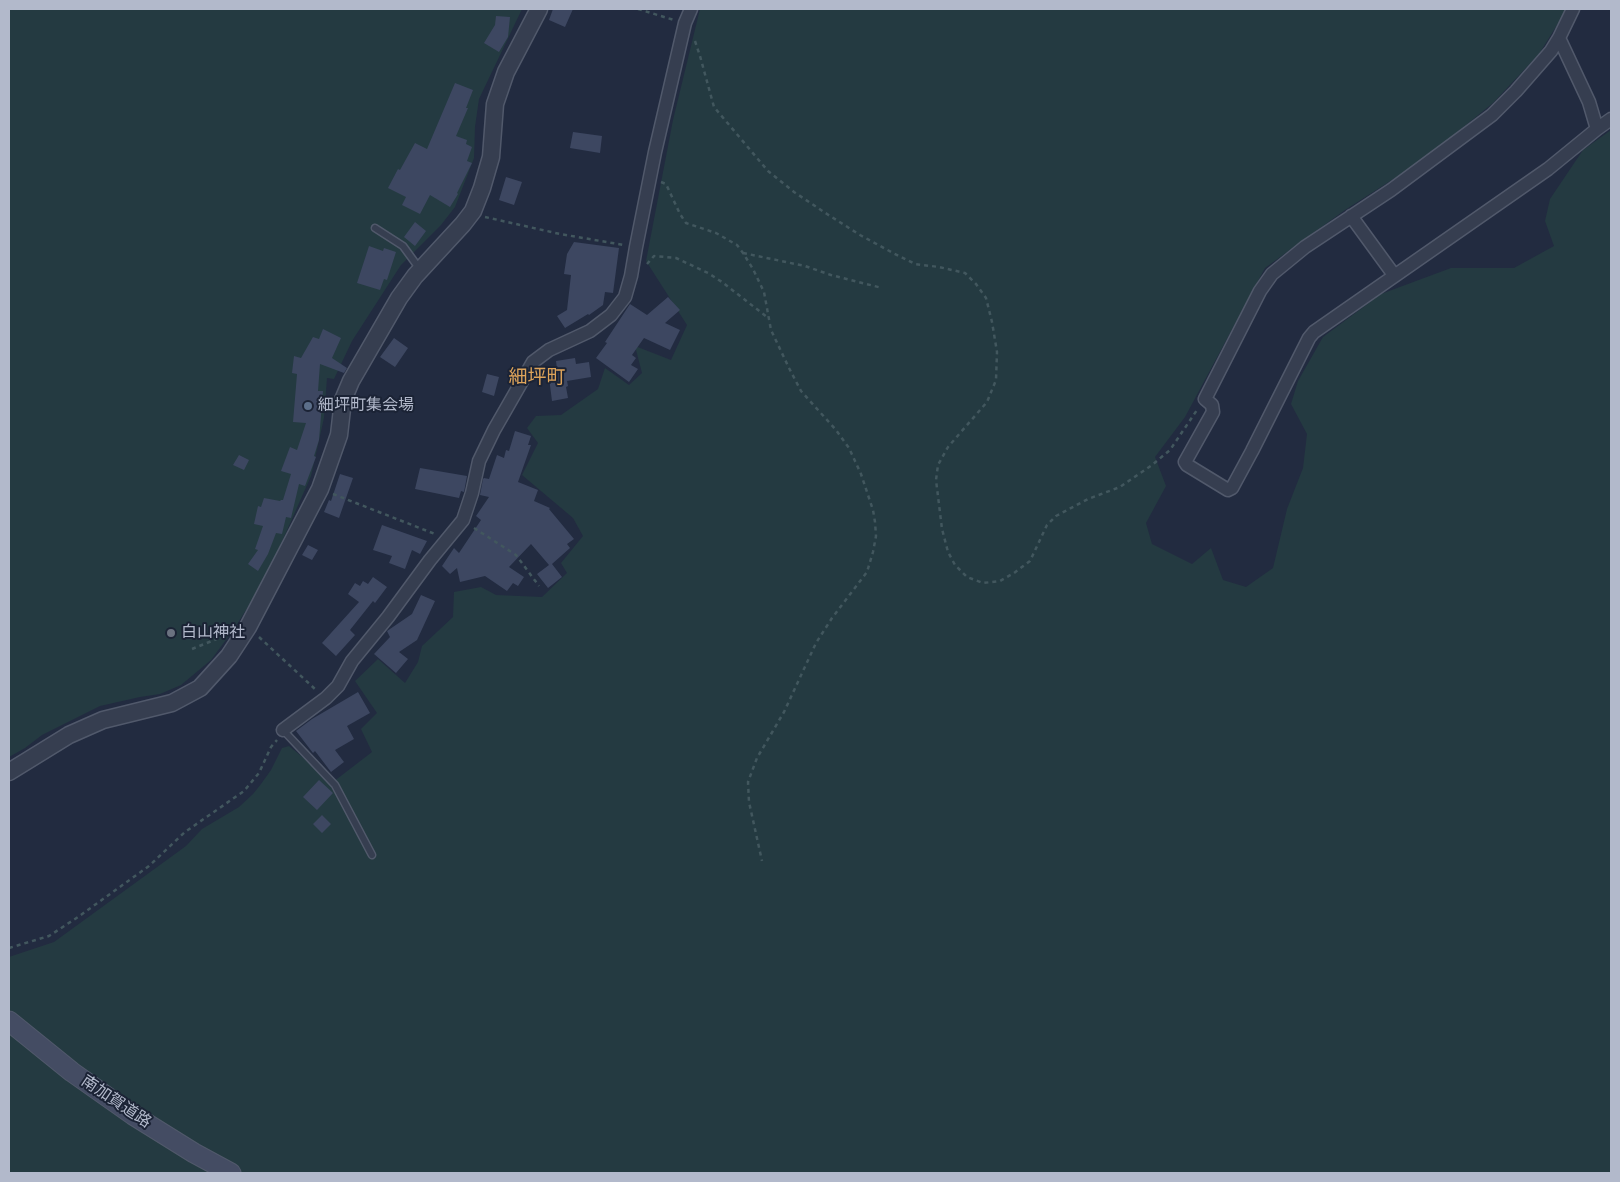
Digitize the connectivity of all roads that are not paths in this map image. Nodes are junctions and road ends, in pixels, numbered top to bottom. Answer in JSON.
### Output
{"nodes":[{"id":1,"x":539,"y":9,"type":"edge"},
{"id":2,"x":691,"y":9,"type":"edge"},
{"id":3,"x":1573,"y":9,"type":"edge"},
{"id":4,"x":1559,"y":38,"type":"junction"},
{"id":5,"x":1611,"y":119,"type":"edge"},
{"id":6,"x":1597,"y":129,"type":"junction"},
{"id":7,"x":1351,"y":216,"type":"junction"},
{"id":8,"x":375,"y":228,"type":"dead end"},
{"id":9,"x":420,"y":270,"type":"junction"},
{"id":10,"x":1394,"y":275,"type":"junction"},
{"id":11,"x":283,"y":730,"type":"joint"},
{"id":12,"x":9,"y":772,"type":"edge"},
{"id":13,"x":372,"y":855,"type":"dead end"},
{"id":14,"x":11,"y":1024,"type":"edge"},
{"id":15,"x":231,"y":1173,"type":"edge"}],
"edges":[{"from":1,"to":9,"type":"street"},
{"from":2,"to":11,"type":"street"},
{"from":3,"to":4,"type":"street"},
{"from":4,"to":6,"type":"street"},
{"from":4,"to":7,"type":"street"},
{"from":5,"to":6,"type":"street"},
{"from":6,"to":10,"type":"street"},
{"from":7,"to":10,"type":"street"},
{"from":7,"to":10,"type":"street"},
{"from":8,"to":9,"type":"lane"},
{"from":9,"to":12,"type":"street"},
{"from":11,"to":13,"type":"lane"},
{"from":14,"to":15,"type":"main road","name":"南加賀道路"}]}
